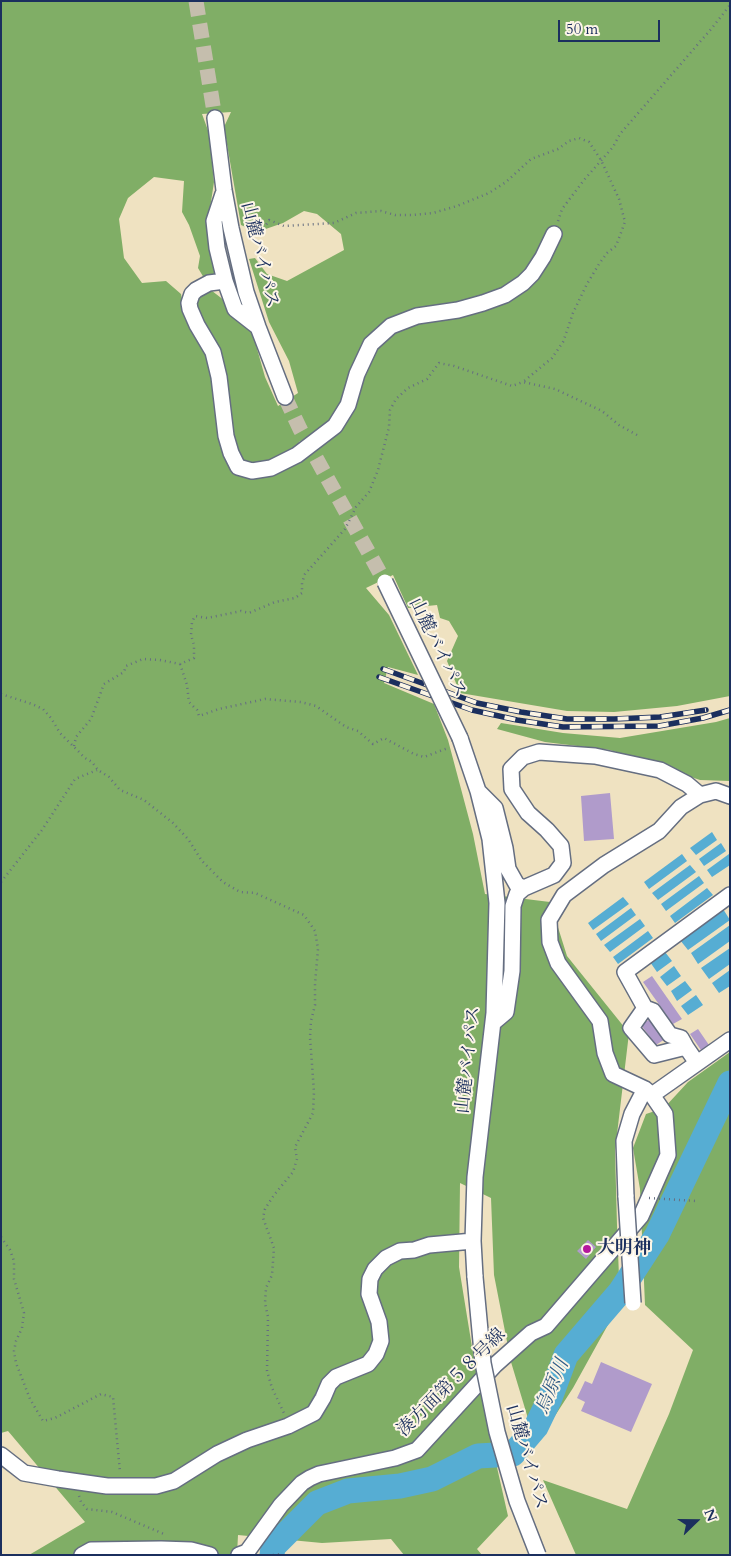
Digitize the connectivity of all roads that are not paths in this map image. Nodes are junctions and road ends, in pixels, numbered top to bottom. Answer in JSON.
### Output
{"nodes":[{"id":1,"x":215,"y":118,"type":"tunnel mouth"},
{"id":2,"x":224,"y":190,"type":"junction"},
{"id":3,"x":554,"y":234,"type":"road end"},
{"id":4,"x":225,"y":281,"type":"junction"},
{"id":5,"x":258,"y":327,"type":"junction"},
{"id":6,"x":285,"y":397,"type":"tunnel mouth"},
{"id":7,"x":384,"y":582,"type":"tunnel mouth"},
{"id":8,"x":478,"y":791,"type":"junction"},
{"id":9,"x":700,"y":795,"type":"junction"},
{"id":10,"x":730,"y":796,"type":"edge"},
{"id":11,"x":524,"y":888,"type":"junction"},
{"id":12,"x":730,"y":895,"type":"edge"},
{"id":13,"x":645,"y":1008,"type":"junction"},
{"id":14,"x":493,"y":1023,"type":"junction"},
{"id":15,"x":730,"y":1040,"type":"edge"},
{"id":16,"x":686,"y":1046,"type":"junction"},
{"id":17,"x":697,"y":1063,"type":"junction"},
{"id":18,"x":648,"y":1092,"type":"junction"},
{"id":19,"x":473,"y":1241,"type":"junction"},
{"id":20,"x":633,"y":1303,"type":"dead end"},
{"id":21,"x":1,"y":1455,"type":"edge"},
{"id":22,"x":82,"y":1555,"type":"edge"},
{"id":23,"x":210,"y":1555,"type":"edge"},
{"id":24,"x":239,"y":1555,"type":"edge"},
{"id":25,"x":538,"y":1555,"type":"edge"}],
"edges":[{"from":1,"to":2,"type":"street","name":"山麓バイパス"},
{"from":2,"to":4,"type":"street"},
{"from":2,"to":5,"type":"street","name":"山麓バイパス"},
{"from":3,"to":4,"type":"street"},
{"from":4,"to":5,"type":"street"},
{"from":5,"to":6,"type":"street","name":"山麓バイパス"},
{"from":7,"to":8,"type":"street","name":"山麓バイパス","bridge":true},
{"from":8,"to":11,"type":"street"},
{"from":8,"to":14,"type":"street","name":"山麓バイパス"},
{"from":9,"to":10,"type":"street"},
{"from":9,"to":11,"type":"street"},
{"from":9,"to":18,"type":"street"},
{"from":11,"to":14,"type":"street"},
{"from":12,"to":13,"type":"street"},
{"from":13,"to":16,"type":"street"},
{"from":13,"to":16,"type":"street"},
{"from":14,"to":19,"type":"street","name":"山麓バイパス"},
{"from":15,"to":17,"type":"street"},
{"from":16,"to":17,"type":"street"},
{"from":17,"to":18,"type":"street"},
{"from":18,"to":20,"type":"street","bridge":true},
{"from":18,"to":24,"type":"street","name":"湊方面第５８号線"},
{"from":19,"to":21,"type":"street"},
{"from":19,"to":25,"type":"street","name":"山麓バイパス","bridge":true},
{"from":22,"to":23,"type":"street"}]}
